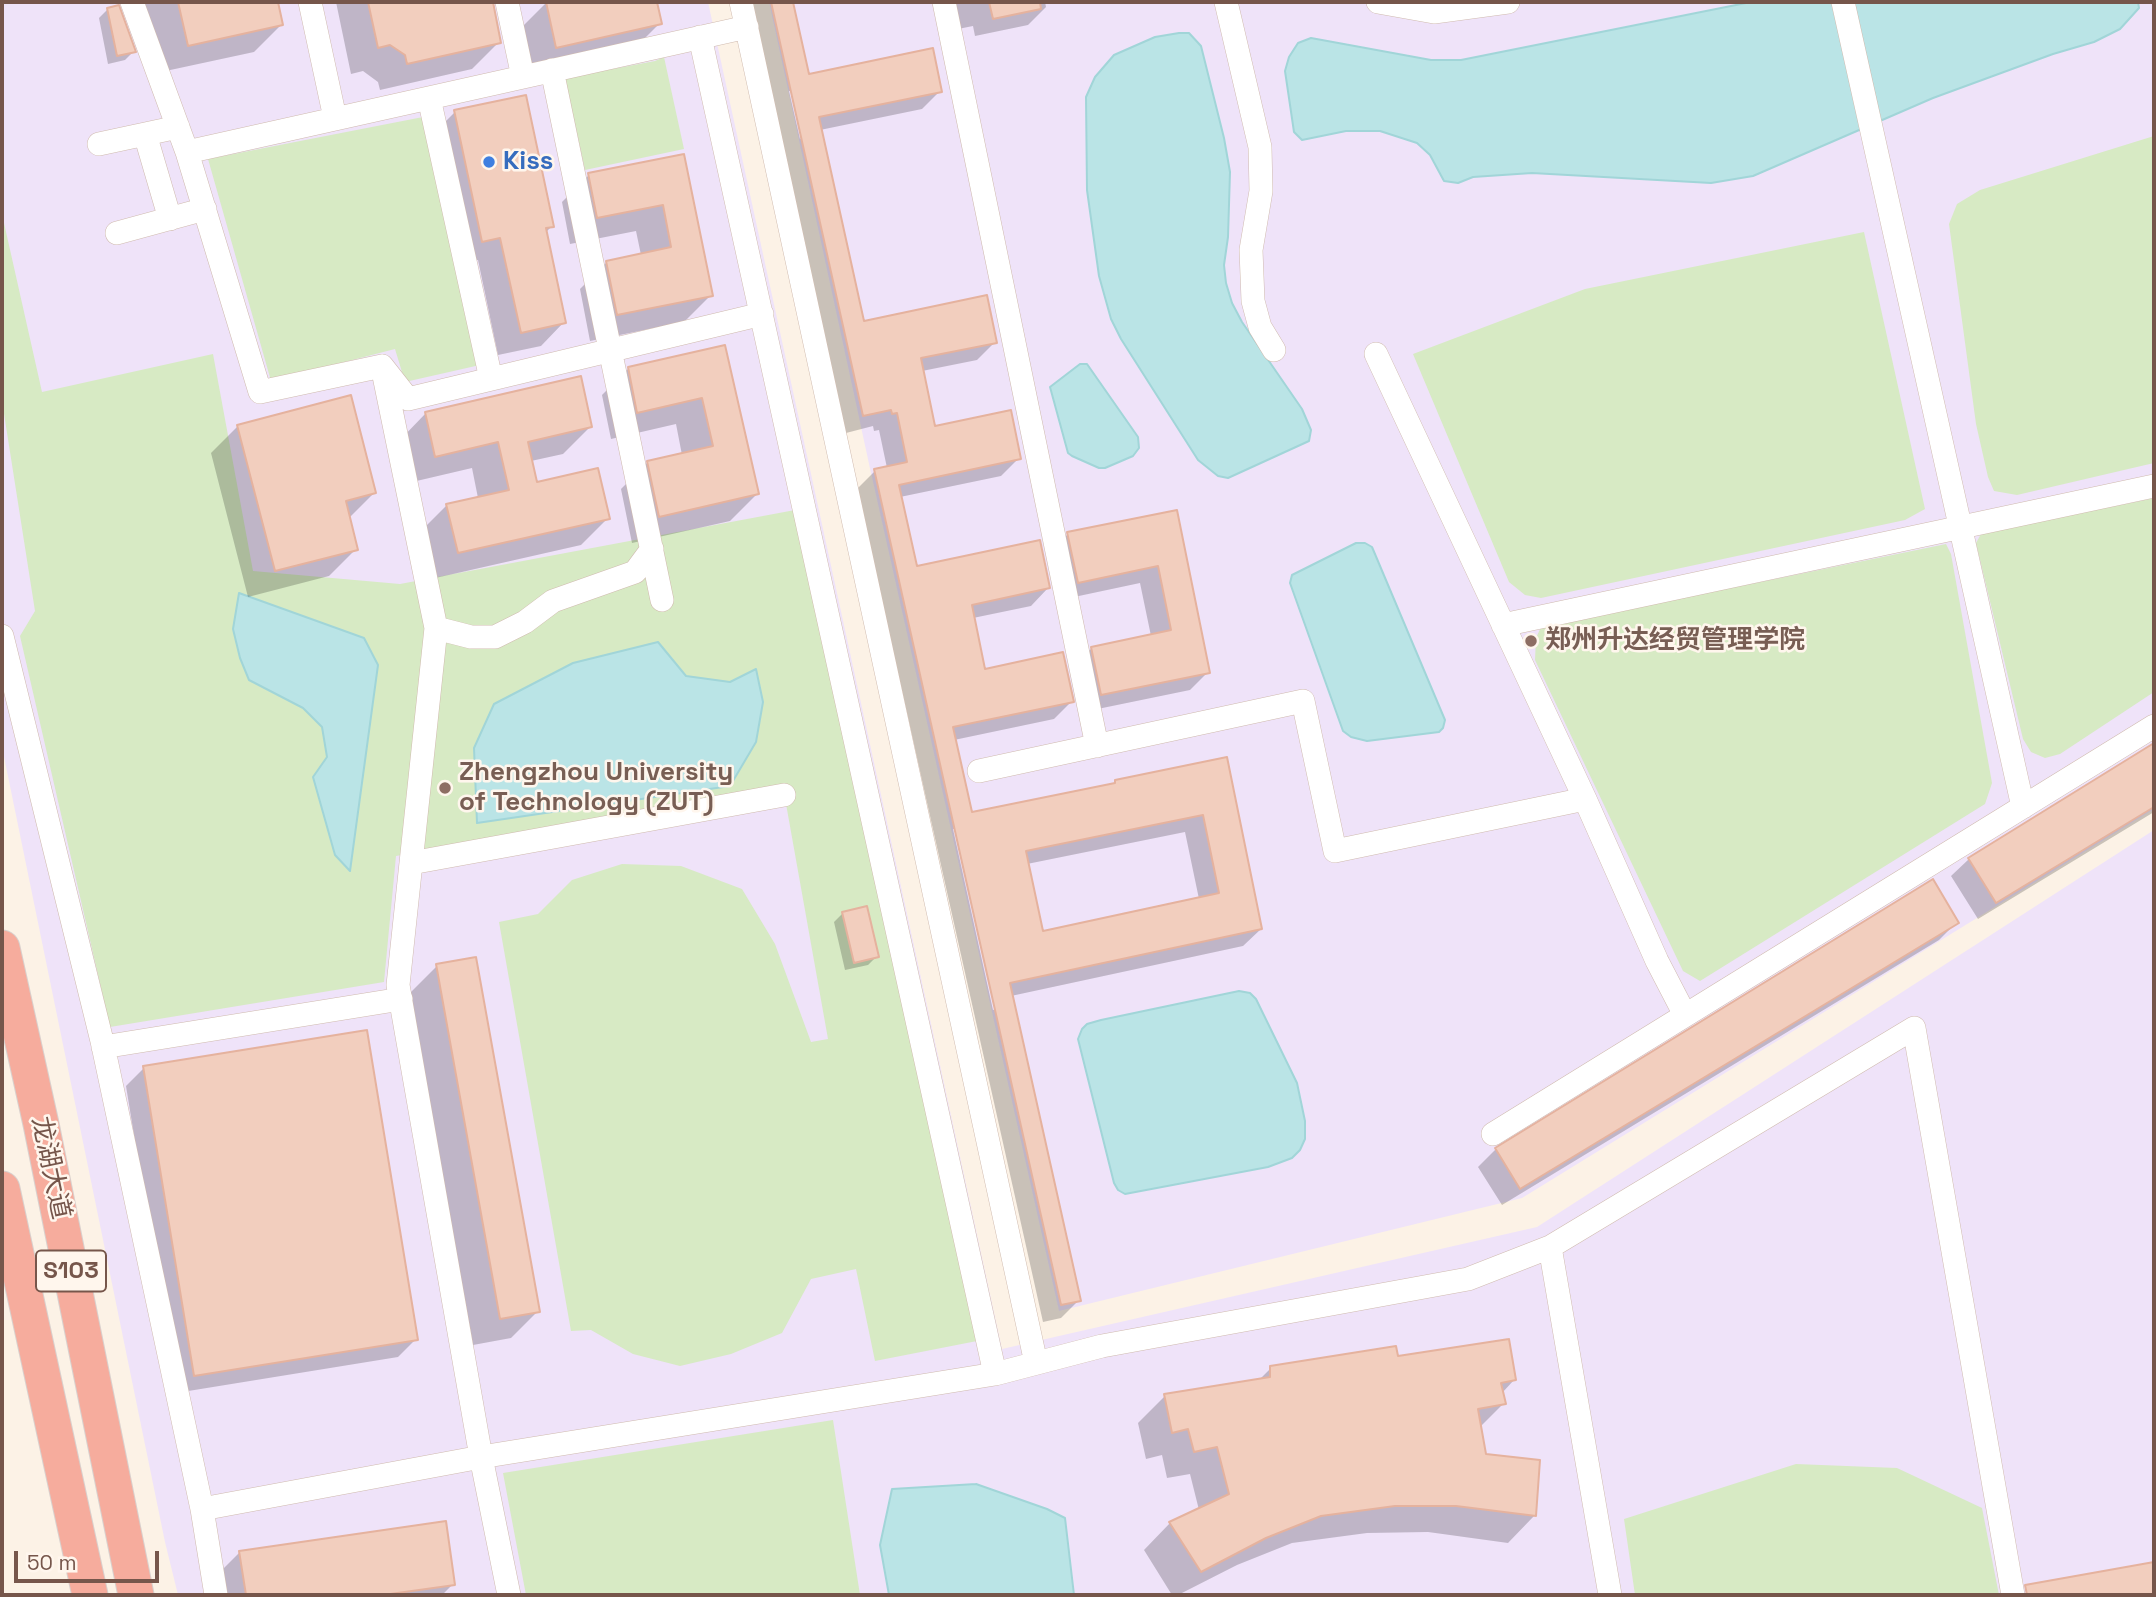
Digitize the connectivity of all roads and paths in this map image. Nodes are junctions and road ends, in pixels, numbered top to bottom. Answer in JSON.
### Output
{"nodes":[{"id":1,"x":132,"y":2,"type":"edge"},
{"id":2,"x":310,"y":2,"type":"edge"},
{"id":3,"x":507,"y":2,"type":"edge"},
{"id":4,"x":741,"y":2,"type":"edge"},
{"id":5,"x":944,"y":2,"type":"edge"},
{"id":6,"x":1226,"y":2,"type":"edge"},
{"id":7,"x":1378,"y":2,"type":"edge"},
{"id":8,"x":1508,"y":2,"type":"edge"},
{"id":9,"x":1843,"y":2,"type":"edge"},
{"id":10,"x":1429,"y":7,"type":"edge"},
{"id":11,"x":747,"y":27,"type":"junction"},
{"id":12,"x":700,"y":37,"type":"junction"},
{"id":13,"x":552,"y":70,"type":"junction"},
{"id":14,"x":523,"y":76,"type":"junction"},
{"id":15,"x":429,"y":97,"type":"junction"},
{"id":16,"x":335,"y":118,"type":"junction"},
{"id":17,"x":178,"y":127,"type":"junction"},
{"id":18,"x":145,"y":134,"type":"junction"},
{"id":19,"x":99,"y":144,"type":"dead end"},
{"id":20,"x":187,"y":152,"type":"junction"},
{"id":21,"x":205,"y":209,"type":"junction"},
{"id":22,"x":170,"y":219,"type":"junction"},
{"id":23,"x":117,"y":233,"type":"dead end"},
{"id":24,"x":762,"y":314,"type":"junction"},
{"id":25,"x":1274,"y":350,"type":"dead end"},
{"id":26,"x":610,"y":351,"type":"junction"},
{"id":27,"x":1376,"y":354,"type":"dead end"},
{"id":28,"x":382,"y":366,"type":"junction"},
{"id":29,"x":491,"y":379,"type":"junction"},
{"id":30,"x":2154,"y":486,"type":"edge"},
{"id":31,"x":1960,"y":528,"type":"junction"},
{"id":32,"x":652,"y":549,"type":"junction"},
{"id":33,"x":662,"y":600,"type":"dead end"},
{"id":34,"x":1503,"y":625,"type":"junction"},
{"id":35,"x":436,"y":628,"type":"junction"},
{"id":36,"x":2,"y":636,"type":"edge"},
{"id":37,"x":2154,"y":726,"type":"edge"},
{"id":38,"x":1097,"y":746,"type":"junction"},
{"id":39,"x":979,"y":771,"type":"dead end"},
{"id":40,"x":785,"y":795,"type":"dead end"},
{"id":41,"x":1585,"y":799,"type":"junction"},
{"id":42,"x":2023,"y":807,"type":"junction"},
{"id":43,"x":411,"y":863,"type":"junction"},
{"id":44,"x":2,"y":948,"type":"edge"},
{"id":45,"x":401,"y":999,"type":"junction"},
{"id":46,"x":1685,"y":1015,"type":"junction"},
{"id":47,"x":103,"y":1046,"type":"junction"},
{"id":48,"x":1493,"y":1134,"type":"dead end"},
{"id":49,"x":3,"y":1206,"type":"edge"},
{"id":50,"x":1550,"y":1247,"type":"junction"},
{"id":51,"x":1036,"y":1363,"type":"junction"},
{"id":52,"x":995,"y":1374,"type":"junction"},
{"id":53,"x":481,"y":1457,"type":"junction"},
{"id":54,"x":202,"y":1510,"type":"junction"},
{"id":55,"x":90,"y":1595,"type":"edge"},
{"id":56,"x":136,"y":1595,"type":"edge"},
{"id":57,"x":216,"y":1595,"type":"edge"},
{"id":58,"x":509,"y":1595,"type":"edge"},
{"id":59,"x":1610,"y":1595,"type":"edge"},
{"id":60,"x":2013,"y":1595,"type":"edge"}],
"edges":[{"from":1,"to":17,"type":"street"},
{"from":2,"to":16,"type":"street"},
{"from":3,"to":14,"type":"street"},
{"from":4,"to":11,"type":"street"},
{"from":5,"to":38,"type":"street"},
{"from":6,"to":25,"type":"street"},
{"from":7,"to":10,"type":"street"},
{"from":8,"to":10,"type":"street"},
{"from":9,"to":31,"type":"street"},
{"from":11,"to":12,"type":"street"},
{"from":11,"to":51,"type":"street"},
{"from":12,"to":13,"type":"street"},
{"from":12,"to":24,"type":"street"},
{"from":13,"to":14,"type":"street"},
{"from":13,"to":26,"type":"street"},
{"from":14,"to":15,"type":"street"},
{"from":15,"to":16,"type":"street"},
{"from":15,"to":29,"type":"street"},
{"from":16,"to":20,"type":"street"},
{"from":17,"to":18,"type":"street"},
{"from":17,"to":20,"type":"street"},
{"from":18,"to":19,"type":"street"},
{"from":18,"to":22,"type":"street"},
{"from":20,"to":21,"type":"street"},
{"from":21,"to":22,"type":"street"},
{"from":21,"to":28,"type":"street"},
{"from":22,"to":23,"type":"street"},
{"from":24,"to":26,"type":"street"},
{"from":24,"to":52,"type":"street"},
{"from":26,"to":29,"type":"street"},
{"from":26,"to":32,"type":"street"},
{"from":27,"to":34,"type":"street"},
{"from":28,"to":29,"type":"street"},
{"from":28,"to":35,"type":"street"},
{"from":30,"to":31,"type":"street"},
{"from":31,"to":34,"type":"street"},
{"from":31,"to":42,"type":"street"},
{"from":32,"to":33,"type":"street"},
{"from":32,"to":35,"type":"street"},
{"from":34,"to":41,"type":"street"},
{"from":35,"to":43,"type":"street"},
{"from":36,"to":47,"type":"street"},
{"from":37,"to":42,"type":"street"},
{"from":38,"to":39,"type":"street"},
{"from":38,"to":41,"type":"street"},
{"from":40,"to":43,"type":"street"},
{"from":41,"to":46,"type":"street"},
{"from":42,"to":46,"type":"street"},
{"from":43,"to":45,"type":"street"},
{"from":44,"to":56,"type":"highway","name":"龙湖大道","number":"S103"},
{"from":45,"to":47,"type":"street"},
{"from":45,"to":53,"type":"street"},
{"from":46,"to":48,"type":"street"},
{"from":47,"to":54,"type":"street"},
{"from":49,"to":55,"type":"highway","name":"龙湖大道","number":"S103"},
{"from":50,"to":51,"type":"street"},
{"from":50,"to":59,"type":"street"},
{"from":50,"to":60,"type":"street"},
{"from":51,"to":52,"type":"street"},
{"from":52,"to":53,"type":"street"},
{"from":53,"to":54,"type":"street"},
{"from":53,"to":58,"type":"street"},
{"from":54,"to":57,"type":"street"}]}
